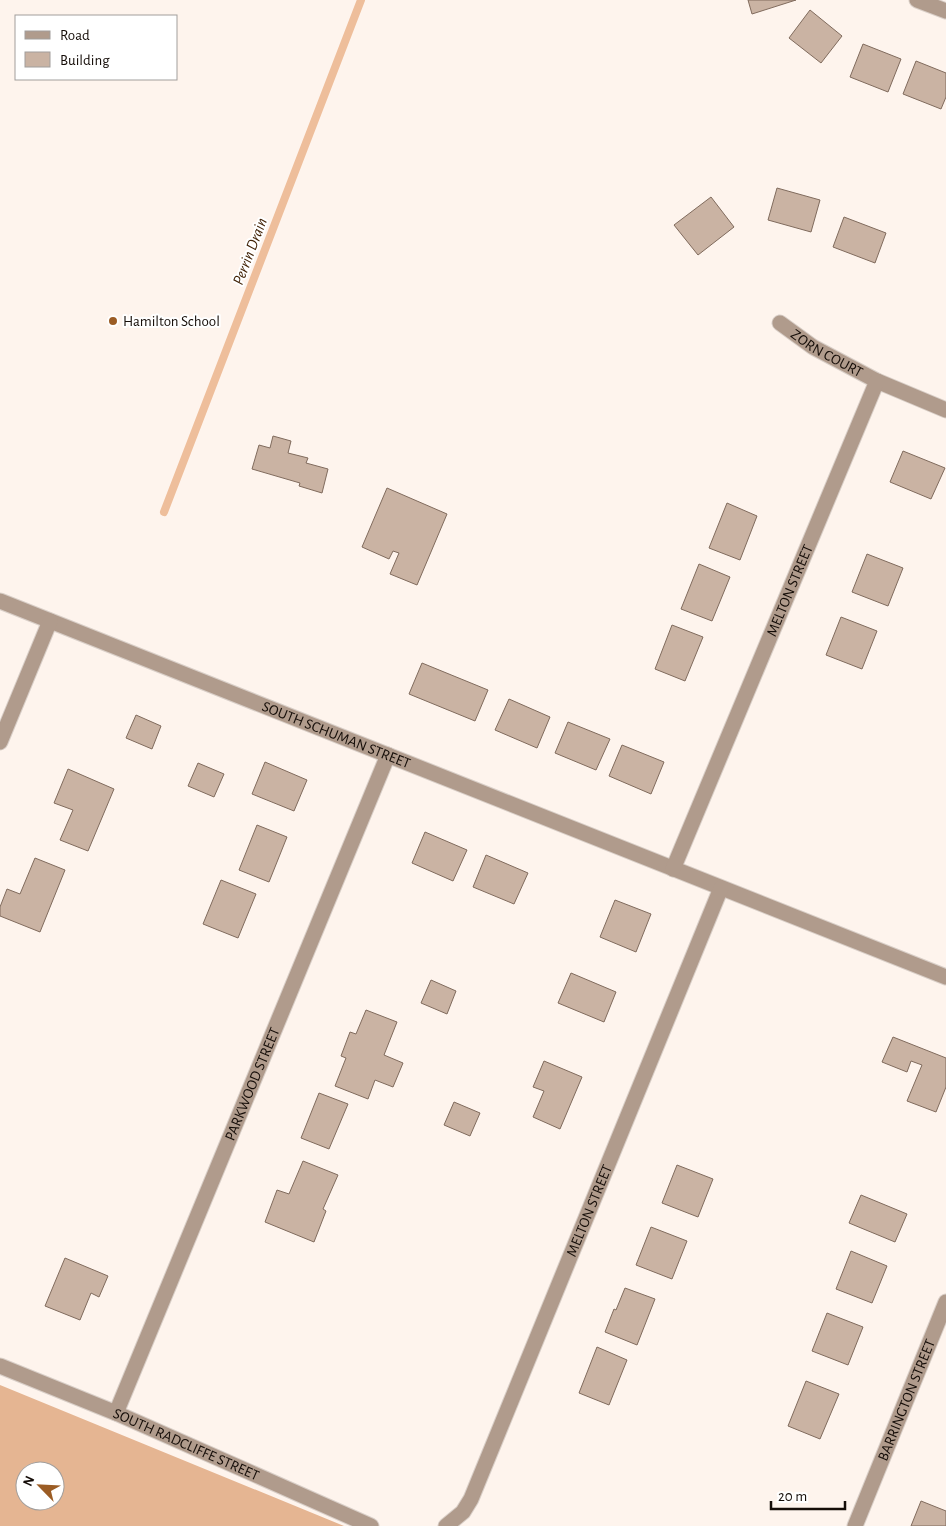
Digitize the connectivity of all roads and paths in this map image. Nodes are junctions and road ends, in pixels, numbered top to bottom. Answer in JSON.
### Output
{"nodes":[{"id":1,"x":917,"y":0,"type":"edge"},
{"id":2,"x":946,"y":11,"type":"edge"},
{"id":3,"x":780,"y":323,"type":"dead end"},
{"id":4,"x":877,"y":381,"type":"junction"},
{"id":5,"x":946,"y":410,"type":"edge"},
{"id":6,"x":0,"y":601,"type":"edge"},
{"id":7,"x":50,"y":621,"type":"junction"},
{"id":8,"x":0,"y":742,"type":"edge"},
{"id":9,"x":388,"y":755,"type":"junction"},
{"id":10,"x":673,"y":869,"type":"junction"},
{"id":11,"x":722,"y":888,"type":"junction"},
{"id":12,"x":946,"y":977,"type":"edge"},
{"id":13,"x":946,"y":1302,"type":"edge"},
{"id":14,"x":0,"y":1366,"type":"edge"},
{"id":15,"x":116,"y":1413,"type":"junction"},
{"id":16,"x":371,"y":1526,"type":"edge"},
{"id":17,"x":446,"y":1526,"type":"edge"},
{"id":18,"x":855,"y":1526,"type":"edge"}],
"edges":[{"from":1,"to":2,"type":"street"},
{"from":3,"to":4,"type":"street","name":"ZORN COURT"},
{"from":4,"to":5,"type":"street"},
{"from":4,"to":10,"type":"street","name":"MELTON STREET"},
{"from":6,"to":7,"type":"street","name":"SOUTH SCHUMAN STREET"},
{"from":7,"to":8,"type":"street"},
{"from":7,"to":9,"type":"street","name":"SOUTH SCHUMAN STREET"},
{"from":9,"to":10,"type":"street","name":"SOUTH SCHUMAN STREET"},
{"from":9,"to":15,"type":"street","name":"PARKWOOD STREET"},
{"from":10,"to":11,"type":"street","name":"SOUTH SCHUMAN STREET"},
{"from":11,"to":12,"type":"street","name":"SOUTH SCHUMAN STREET"},
{"from":11,"to":17,"type":"street","name":"MELTON STREET"},
{"from":13,"to":18,"type":"street","name":"BARRINGTON STREET"},
{"from":14,"to":15,"type":"street","name":"SOUTH RADCLIFFE STREET"},
{"from":15,"to":16,"type":"street","name":"SOUTH RADCLIFFE STREET"}]}
